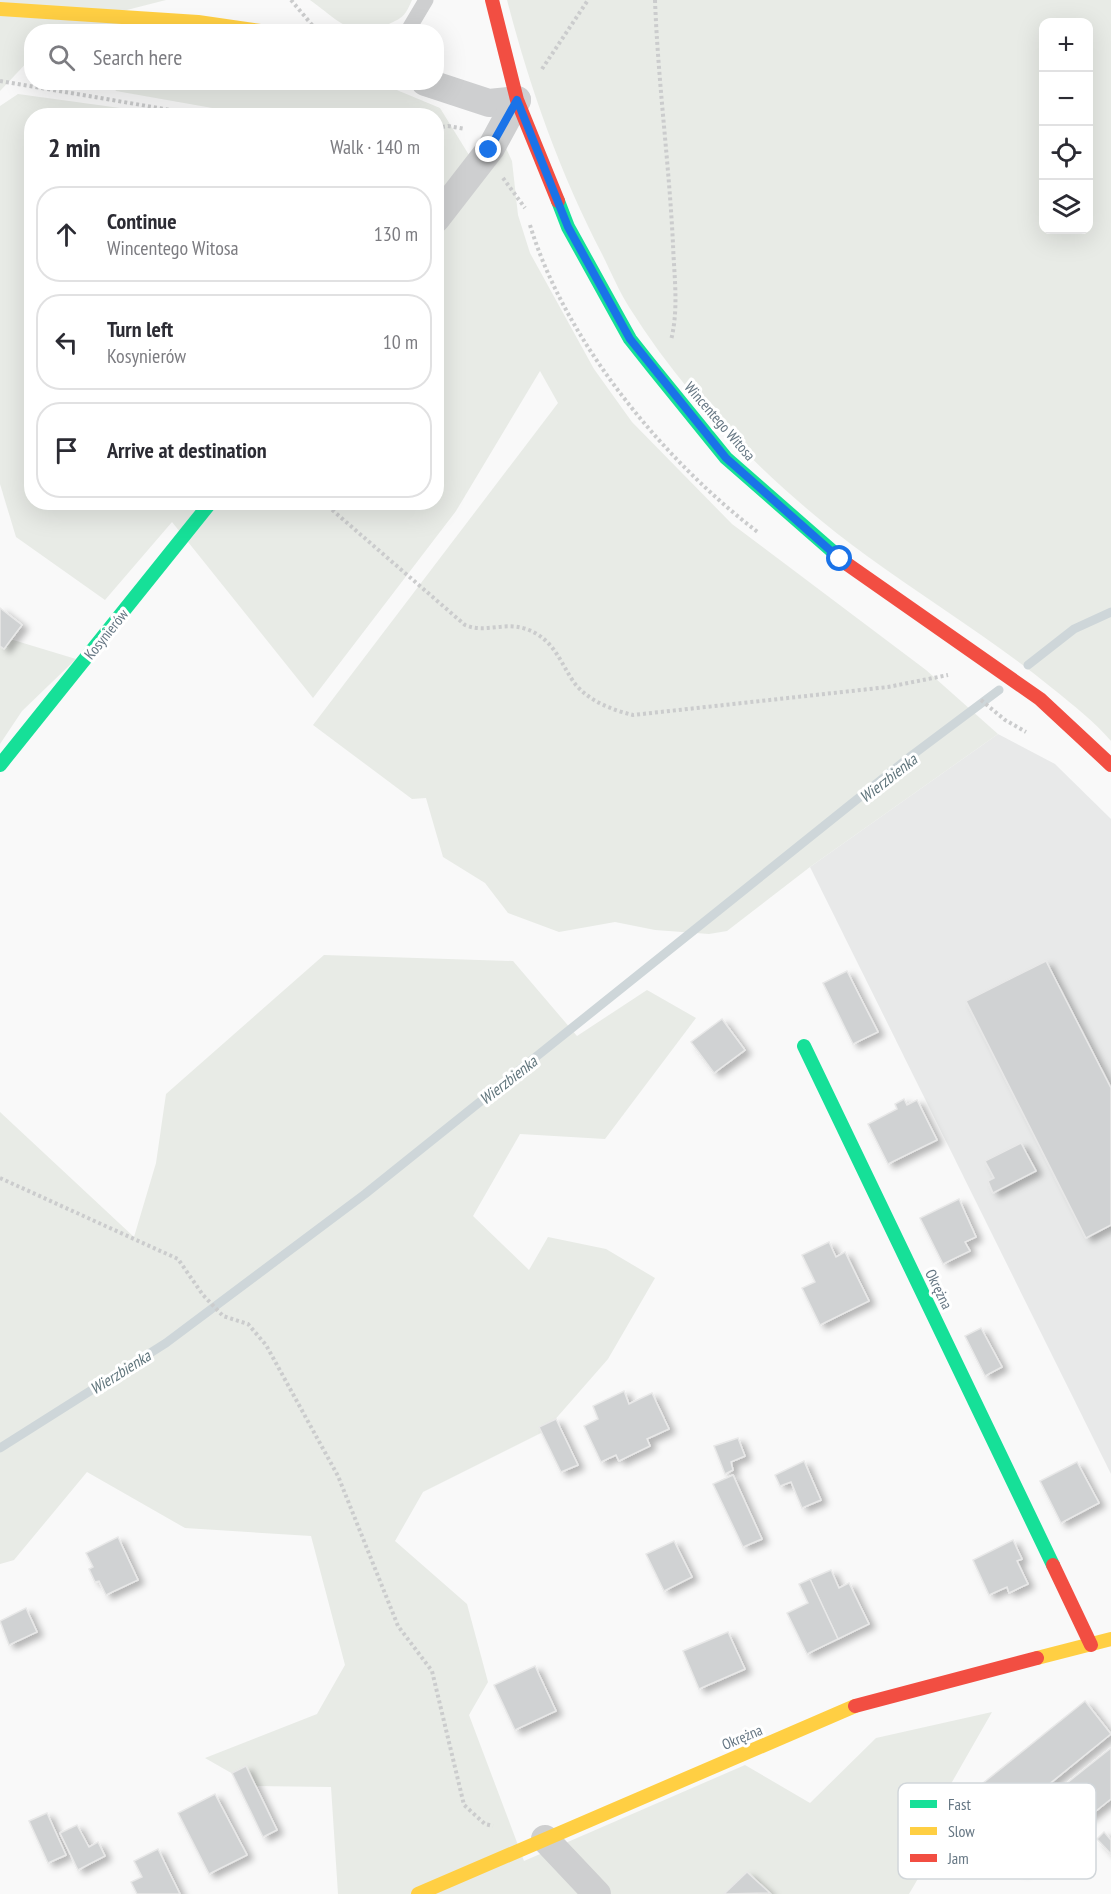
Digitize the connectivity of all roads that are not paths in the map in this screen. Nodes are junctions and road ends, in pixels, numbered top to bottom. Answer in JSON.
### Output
{"nodes":[{"id":1,"x":426,"y":0,"type":"edge"},
{"id":2,"x":492,"y":0,"type":"edge"},
{"id":3,"x":0,"y":9,"type":"edge"},
{"id":4,"x":215,"y":24,"type":"edge"},
{"id":5,"x":412,"y":24,"type":"edge"},
{"id":6,"x":444,"y":88,"type":"edge"},
{"id":7,"x":518,"y":104,"type":"junction"},
{"id":8,"x":444,"y":209,"type":"edge"},
{"id":9,"x":205,"y":510,"type":"edge"},
{"id":10,"x":0,"y":765,"type":"edge"},
{"id":11,"x":1111,"y":765,"type":"edge"},
{"id":12,"x":804,"y":1046,"type":"dead end"},
{"id":13,"x":1111,"y":1639,"type":"edge"},
{"id":14,"x":1091,"y":1646,"type":"junction"},
{"id":15,"x":545,"y":1839,"type":"junction"},
{"id":16,"x":418,"y":1894,"type":"edge"},
{"id":17,"x":597,"y":1894,"type":"edge"}],
"edges":[{"from":1,"to":5,"type":"lane"},
{"from":2,"to":7,"type":"street","name":"Wincentego Witosa"},
{"from":3,"to":4,"type":"street"},
{"from":6,"to":7,"type":"street"},
{"from":7,"to":8,"type":"street"},
{"from":7,"to":11,"type":"street","name":"Wincentego Witosa"},
{"from":9,"to":10,"type":"street","name":"Kosynierów"},
{"from":12,"to":14,"type":"street","name":"Okrężna"},
{"from":13,"to":14,"type":"street","name":"Okrężna"},
{"from":14,"to":15,"type":"street","name":"Okrężna"},
{"from":15,"to":16,"type":"street","name":"Okrężna"},
{"from":15,"to":17,"type":"street"}]}
